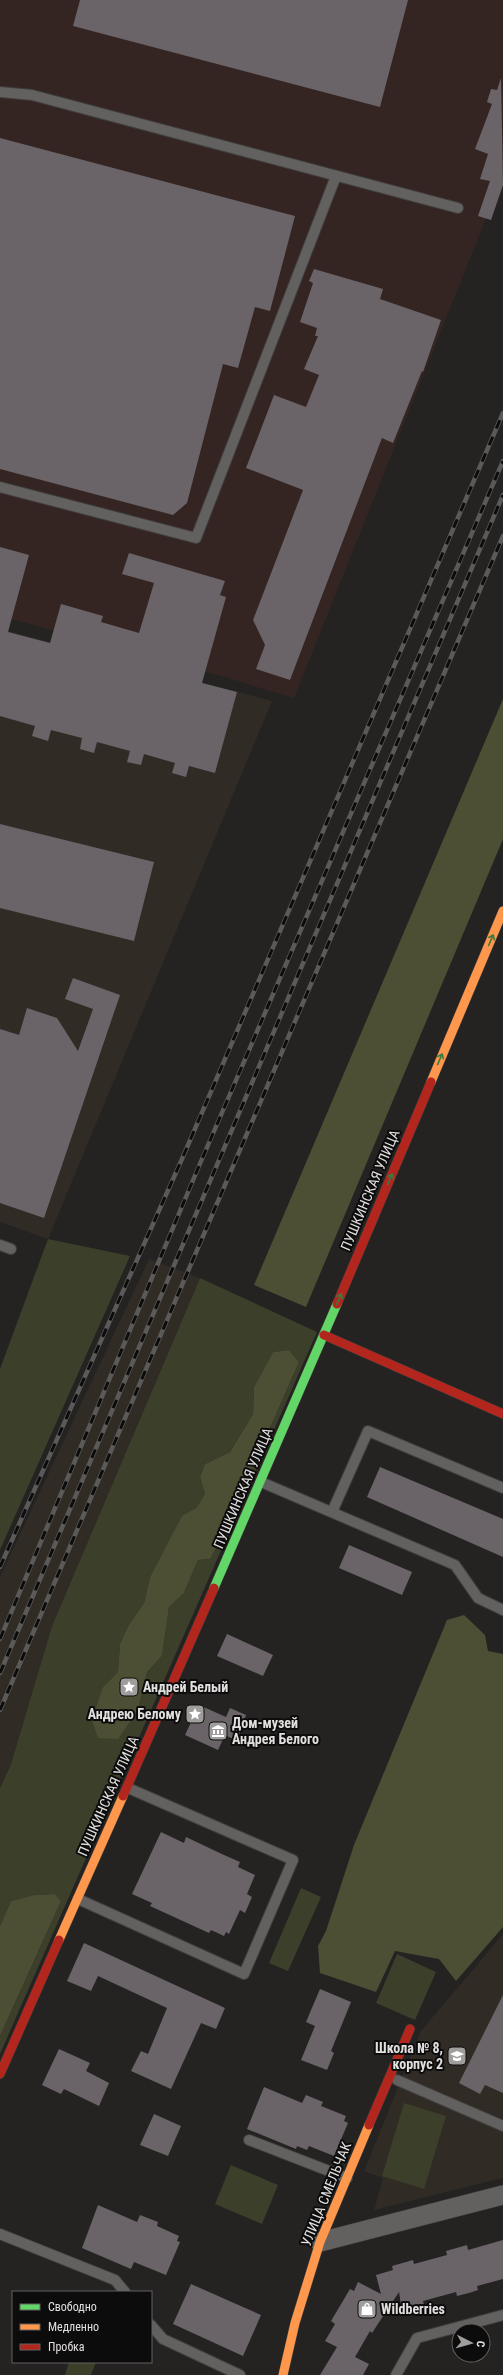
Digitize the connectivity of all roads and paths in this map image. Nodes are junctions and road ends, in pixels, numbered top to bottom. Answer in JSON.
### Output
{"nodes":[{"id":1,"x":0,"y":92,"type":"edge"},
{"id":2,"x":336,"y":176,"type":"junction"},
{"id":3,"x":458,"y":208,"type":"dead end"},
{"id":4,"x":0,"y":488,"type":"edge"},
{"id":5,"x":503,"y":911,"type":"edge"},
{"id":6,"x":0,"y":1245,"type":"edge"},
{"id":7,"x":11,"y":1249,"type":"dead end"},
{"id":8,"x":324,"y":1335,"type":"junction"},
{"id":9,"x":503,"y":1413,"type":"edge"},
{"id":10,"x":261,"y":1482,"type":"junction"},
{"id":11,"x":503,"y":1488,"type":"edge"},
{"id":12,"x":332,"y":1512,"type":"junction"},
{"id":13,"x":503,"y":1610,"type":"edge"},
{"id":14,"x":128,"y":1788,"type":"junction"},
{"id":15,"x":78,"y":1899,"type":"junction"},
{"id":16,"x":410,"y":2029,"type":"dead end"},
{"id":17,"x":0,"y":2074,"type":"edge"},
{"id":18,"x":397,"y":2080,"type":"dead end"},
{"id":19,"x":503,"y":2126,"type":"edge"},
{"id":20,"x":248,"y":2140,"type":"dead end"},
{"id":21,"x":347,"y":2178,"type":"junction"},
{"id":22,"x":503,"y":2195,"type":"edge"},
{"id":23,"x":0,"y":2234,"type":"edge"},
{"id":24,"x":320,"y":2242,"type":"junction"},
{"id":25,"x":124,"y":2291,"type":"edge"},
{"id":26,"x":503,"y":2315,"type":"edge"},
{"id":27,"x":152,"y":2326,"type":"edge"},
{"id":28,"x":240,"y":2375,"type":"edge"},
{"id":29,"x":283,"y":2375,"type":"edge"},
{"id":30,"x":396,"y":2375,"type":"edge"}],
"edges":[{"from":1,"to":2,"type":"lane"},
{"from":2,"to":3,"type":"lane"},
{"from":2,"to":4,"type":"lane"},
{"from":8,"to":5,"type":"street","name":"ПУШКИНСКАЯ УЛИЦА","one_way":true},
{"from":6,"to":7,"type":"lane"},
{"from":8,"to":9,"type":"street"},
{"from":8,"to":10,"type":"street","name":"ПУШКИНСКАЯ УЛИЦА"},
{"from":10,"to":12,"type":"lane"},
{"from":10,"to":14,"type":"street","name":"ПУШКИНСКАЯ УЛИЦА"},
{"from":11,"to":12,"type":"lane"},
{"from":12,"to":13,"type":"lane"},
{"from":14,"to":15,"type":"street","name":"ПУШКИНСКАЯ УЛИЦА"},
{"from":14,"to":15,"type":"lane"},
{"from":15,"to":17,"type":"street","name":"ПУШКИНСКАЯ УЛИЦА"},
{"from":16,"to":21,"type":"street","name":"УЛИЦА СМЕЛЬЧАК"},
{"from":18,"to":19,"type":"lane"},
{"from":20,"to":21,"type":"lane"},
{"from":21,"to":24,"type":"street","name":"УЛИЦА СМЕЛЬЧАК"},
{"from":22,"to":24,"type":"street"},
{"from":23,"to":25,"type":"lane"},
{"from":24,"to":29,"type":"street","name":"УЛИЦА СМЕЛЬЧАК"},
{"from":26,"to":30,"type":"lane"},
{"from":27,"to":28,"type":"lane"}]}
